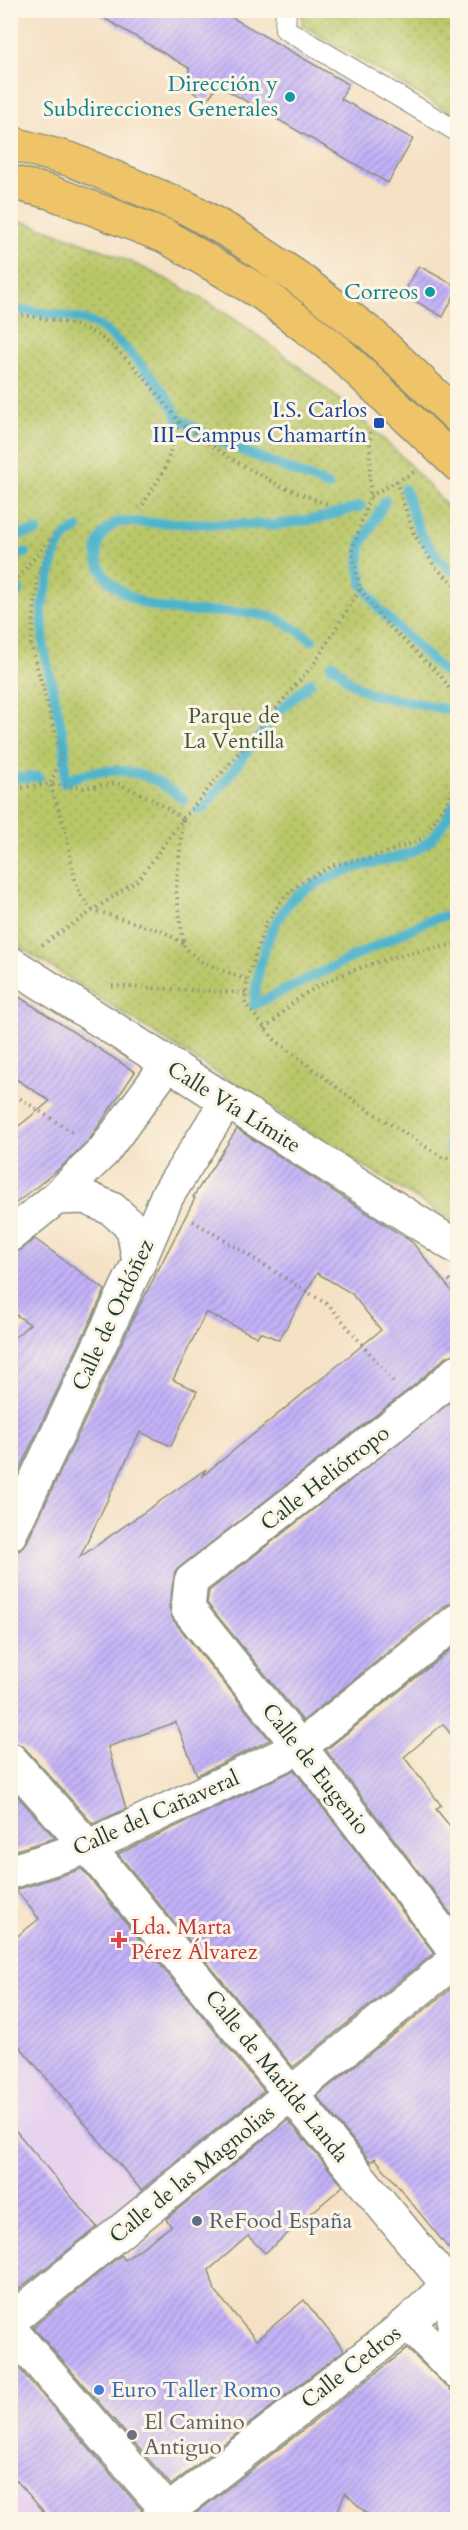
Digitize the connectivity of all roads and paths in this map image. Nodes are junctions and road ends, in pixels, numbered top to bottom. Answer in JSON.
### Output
{"nodes":[{"id":1,"x":286,"y":10,"type":"edge"},
{"id":2,"x":458,"y":132,"type":"edge"},
{"id":3,"x":10,"y":143,"type":"edge"},
{"id":4,"x":10,"y":182,"type":"edge"},
{"id":5,"x":10,"y":314,"type":"edge"},
{"id":6,"x":458,"y":417,"type":"edge"},
{"id":7,"x":179,"y":422,"type":"junction"},
{"id":8,"x":370,"y":425,"type":"dead end"},
{"id":9,"x":443,"y":462,"type":"edge"},
{"id":10,"x":396,"y":481,"type":"junction"},
{"id":11,"x":370,"y":496,"type":"junction"},
{"id":12,"x":327,"y":504,"type":"dead end"},
{"id":13,"x":140,"y":510,"type":"dead end"},
{"id":14,"x":10,"y":587,"type":"edge"},
{"id":15,"x":458,"y":587,"type":"edge"},
{"id":16,"x":360,"y":589,"type":"junction"},
{"id":17,"x":458,"y":701,"type":"edge"},
{"id":18,"x":458,"y":772,"type":"edge"},
{"id":19,"x":50,"y":784,"type":"junction"},
{"id":20,"x":10,"y":789,"type":"edge"},
{"id":21,"x":183,"y":819,"type":"junction"},
{"id":22,"x":93,"y":910,"type":"junction"},
{"id":23,"x":183,"y":943,"type":"junction"},
{"id":24,"x":458,"y":944,"type":"edge"},
{"id":25,"x":23,"y":956,"type":"edge"},
{"id":26,"x":247,"y":980,"type":"junction"},
{"id":27,"x":105,"y":986,"type":"dead end"},
{"id":28,"x":246,"y":993,"type":"junction"},
{"id":29,"x":265,"y":1029,"type":"junction"},
{"id":30,"x":167,"y":1065,"type":"junction"},
{"id":31,"x":10,"y":1092,"type":"edge"},
{"id":32,"x":226,"y":1102,"type":"junction"},
{"id":33,"x":103,"y":1152,"type":"junction"},
{"id":34,"x":458,"y":1160,"type":"edge"},
{"id":35,"x":56,"y":1198,"type":"junction"},
{"id":36,"x":189,"y":1219,"type":"dead end"},
{"id":37,"x":10,"y":1235,"type":"edge"},
{"id":38,"x":451,"y":1261,"type":"edge"},
{"id":39,"x":139,"y":1262,"type":"junction"},
{"id":40,"x":458,"y":1291,"type":"edge"},
{"id":41,"x":458,"y":1371,"type":"edge"},
{"id":42,"x":400,"y":1390,"type":"dead end"},
{"id":43,"x":10,"y":1534,"type":"edge"},
{"id":44,"x":191,"y":1581,"type":"joint"},
{"id":45,"x":458,"y":1620,"type":"edge"},
{"id":46,"x":300,"y":1747,"type":"junction"},
{"id":47,"x":10,"y":1759,"type":"edge"},
{"id":48,"x":88,"y":1847,"type":"junction"},
{"id":49,"x":10,"y":1872,"type":"edge"},
{"id":50,"x":458,"y":1956,"type":"edge"},
{"id":51,"x":291,"y":2093,"type":"junction"},
{"id":52,"x":453,"y":2283,"type":"edge"},
{"id":53,"x":10,"y":2321,"type":"edge"},
{"id":54,"x":408,"y":2323,"type":"junction"},
{"id":55,"x":10,"y":2329,"type":"edge"},
{"id":56,"x":458,"y":2373,"type":"edge"},
{"id":57,"x":167,"y":2517,"type":"edge"}],
"edges":[{"from":1,"to":2,"type":"lane"},
{"from":3,"to":6,"type":"main road"},
{"from":4,"to":9,"type":"main road"},
{"from":5,"to":7,"type":"path"},
{"from":7,"to":12,"type":"path"},
{"from":7,"to":13,"type":"path"},
{"from":8,"to":11,"type":"path"},
{"from":9,"to":10,"type":"path"},
{"from":10,"to":11,"type":"path"},
{"from":10,"to":15,"type":"path"},
{"from":11,"to":16,"type":"path"},
{"from":14,"to":19,"type":"path"},
{"from":16,"to":17,"type":"path"},
{"from":16,"to":21,"type":"path"},
{"from":18,"to":26,"type":"path"},
{"from":19,"to":20,"type":"path"},
{"from":19,"to":21,"type":"path"},
{"from":19,"to":22,"type":"path"},
{"from":21,"to":22,"type":"path"},
{"from":21,"to":23,"type":"path"},
{"from":22,"to":23,"type":"path"},
{"from":22,"to":25,"type":"path"},
{"from":23,"to":26,"type":"path"},
{"from":24,"to":29,"type":"path"},
{"from":25,"to":30,"type":"street","name":"Calle Vía Límite"},
{"from":26,"to":28,"type":"path"},
{"from":27,"to":28,"type":"path"},
{"from":28,"to":29,"type":"path"},
{"from":29,"to":34,"type":"path"},
{"from":30,"to":32,"type":"street","name":"Calle Vía Límite"},
{"from":30,"to":33,"type":"street"},
{"from":31,"to":33,"type":"path"},
{"from":32,"to":38,"type":"street","name":"Calle Vía Límite"},
{"from":32,"to":39,"type":"street","name":"Calle de Ordóñez"},
{"from":33,"to":35,"type":"street"},
{"from":35,"to":37,"type":"street"},
{"from":35,"to":39,"type":"street"},
{"from":36,"to":42,"type":"path"},
{"from":38,"to":40,"type":"path"},
{"from":39,"to":43,"type":"street","name":"Calle de Ordóñez"},
{"from":41,"to":44,"type":"street","name":"Calle Heliótropo"},
{"from":44,"to":46,"type":"street","name":"Calle de Eugenio"},
{"from":45,"to":46,"type":"street","name":"Calle del Cañaveral"},
{"from":46,"to":48,"type":"street","name":"Calle del Cañaveral"},
{"from":46,"to":50,"type":"street","name":"Calle de Eugenio"},
{"from":47,"to":48,"type":"street","name":"Calle de Matilde Landa"},
{"from":48,"to":49,"type":"street","name":"Calle del Cañaveral"},
{"from":48,"to":51,"type":"street","name":"Calle de Matilde Landa"},
{"from":50,"to":51,"type":"street","name":"Calle de las Magnolias"},
{"from":51,"to":52,"type":"street","name":"Calle de Matilde Landa"},
{"from":51,"to":53,"type":"street","name":"Calle de las Magnolias"},
{"from":52,"to":54,"type":"street","name":"Calle Cedros"},
{"from":54,"to":56,"type":"street"},
{"from":54,"to":57,"type":"street","name":"Calle Cedros"},
{"from":55,"to":57,"type":"street"}]}
